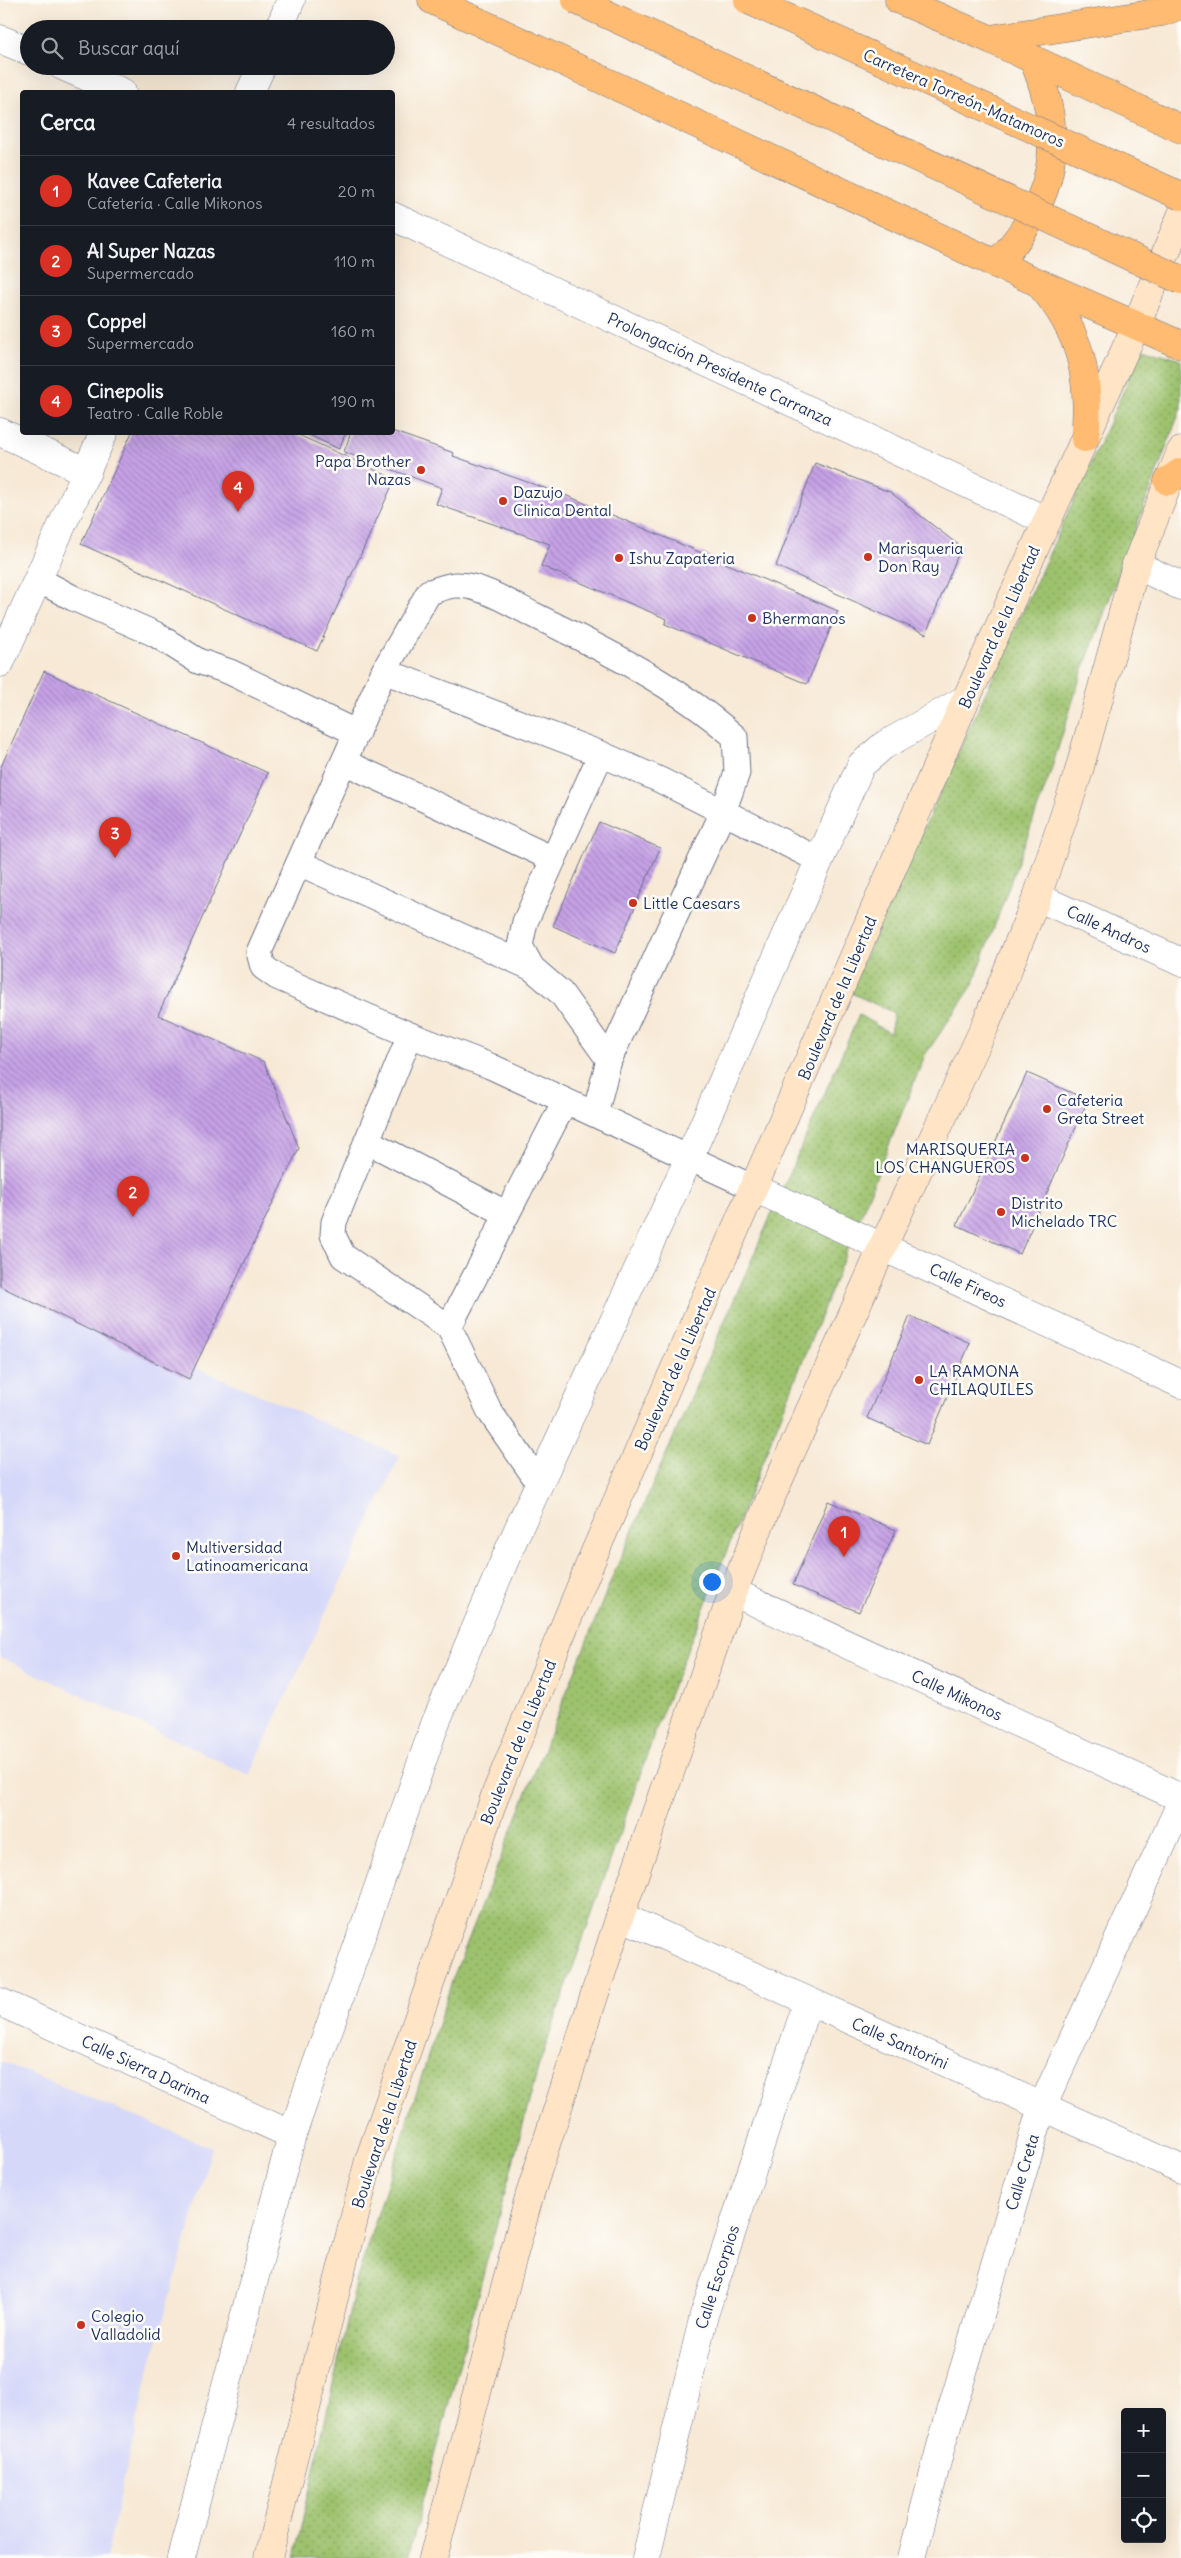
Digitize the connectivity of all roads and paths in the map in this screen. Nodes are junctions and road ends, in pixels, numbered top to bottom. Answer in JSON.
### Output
{"nodes":[{"id":1,"x":291,"y":0,"type":"edge"},
{"id":2,"x":432,"y":0,"type":"edge"},
{"id":3,"x":576,"y":0,"type":"edge"},
{"id":4,"x":748,"y":0,"type":"edge"},
{"id":5,"x":899,"y":0,"type":"edge"},
{"id":6,"x":1181,"y":5,"type":"edge"},
{"id":7,"x":283,"y":20,"type":"edge"},
{"id":8,"x":0,"y":38,"type":"edge"},
{"id":9,"x":990,"y":39,"type":"junction"},
{"id":10,"x":20,"y":47,"type":"edge"},
{"id":11,"x":1033,"y":59,"type":"junction"},
{"id":12,"x":83,"y":75,"type":"edge"},
{"id":13,"x":258,"y":75,"type":"edge"},
{"id":14,"x":117,"y":90,"type":"edge"},
{"id":15,"x":251,"y":90,"type":"edge"},
{"id":16,"x":1181,"y":129,"type":"edge"},
{"id":17,"x":1181,"y":196,"type":"edge"},
{"id":18,"x":1181,"y":216,"type":"edge"},
{"id":19,"x":395,"y":217,"type":"edge"},
{"id":20,"x":996,"y":264,"type":"junction"},
{"id":21,"x":1181,"y":280,"type":"edge"},
{"id":22,"x":1038,"y":283,"type":"junction"},
{"id":23,"x":1136,"y":326,"type":"junction"},
{"id":24,"x":1181,"y":345,"type":"edge"},
{"id":25,"x":0,"y":432,"type":"edge"},
{"id":26,"x":103,"y":435,"type":"edge"},
{"id":27,"x":1085,"y":438,"type":"junction"},
{"id":28,"x":1181,"y":451,"type":"edge"},
{"id":29,"x":87,"y":472,"type":"junction"},
{"id":30,"x":1175,"y":476,"type":"edge"},
{"id":31,"x":1047,"y":522,"type":"junction"},
{"id":32,"x":1136,"y":565,"type":"junction"},
{"id":33,"x":39,"y":580,"type":"junction"},
{"id":34,"x":1181,"y":586,"type":"edge"},
{"id":35,"x":0,"y":663,"type":"edge"},
{"id":36,"x":384,"y":671,"type":"junction"},
{"id":37,"x":966,"y":699,"type":"junction"},
{"id":38,"x":357,"y":733,"type":"junction"},
{"id":39,"x":601,"y":754,"type":"junction"},
{"id":40,"x":344,"y":762,"type":"junction"},
{"id":41,"x":723,"y":812,"type":"junction"},
{"id":42,"x":553,"y":859,"type":"junction"},
{"id":43,"x":819,"y":860,"type":"junction"},
{"id":44,"x":299,"y":863,"type":"junction"},
{"id":45,"x":1037,"y":897,"type":"junction"},
{"id":46,"x":1181,"y":962,"type":"edge"},
{"id":47,"x":532,"y":968,"type":"junction"},
{"id":48,"x":410,"y":1035,"type":"junction"},
{"id":49,"x":609,"y":1060,"type":"junction"},
{"id":50,"x":565,"y":1101,"type":"junction"},
{"id":51,"x":595,"y":1114,"type":"junction"},
{"id":52,"x":367,"y":1141,"type":"junction"},
{"id":53,"x":689,"y":1158,"type":"junction"},
{"id":54,"x":754,"y":1188,"type":"junction"},
{"id":55,"x":507,"y":1214,"type":"junction"},
{"id":56,"x":883,"y":1246,"type":"junction"},
{"id":57,"x":449,"y":1327,"type":"junction"},
{"id":58,"x":1181,"y":1384,"type":"edge"},
{"id":59,"x":539,"y":1483,"type":"junction"},
{"id":60,"x":733,"y":1592,"type":"junction"},
{"id":61,"x":1181,"y":1798,"type":"edge"},
{"id":62,"x":1181,"y":1803,"type":"edge"},
{"id":63,"x":620,"y":1916,"type":"junction"},
{"id":64,"x":808,"y":2001,"type":"junction"},
{"id":65,"x":0,"y":2002,"type":"edge"},
{"id":66,"x":1042,"y":2106,"type":"junction"},
{"id":67,"x":292,"y":2135,"type":"junction"},
{"id":68,"x":1181,"y":2169,"type":"edge"},
{"id":69,"x":181,"y":2558,"type":"edge"},
{"id":70,"x":268,"y":2558,"type":"edge"},
{"id":71,"x":433,"y":2558,"type":"edge"},
{"id":72,"x":646,"y":2558,"type":"edge"},
{"id":73,"x":912,"y":2558,"type":"edge"}],
"edges":[{"from":1,"to":7,"type":"street"},
{"from":2,"to":20,"type":"highway"},
{"from":3,"to":21,"type":"highway","bridge":true},
{"from":4,"to":17,"type":"highway","name":"Carretera Torreón-Matamoros","bridge":true},
{"from":5,"to":9,"type":"highway"},
{"from":6,"to":9,"type":"highway"},
{"from":8,"to":10,"type":"street"},
{"from":9,"to":11,"type":"highway"},
{"from":11,"to":16,"type":"highway"},
{"from":11,"to":20,"type":"highway"},
{"from":12,"to":14,"type":"street"},
{"from":13,"to":15,"type":"street"},
{"from":18,"to":23,"type":"main road","name":"Boulevard de la Libertad"},
{"from":19,"to":31,"type":"street","name":"Prolongación Presidente Carranza"},
{"from":20,"to":22,"type":"highway"},
{"from":22,"to":23,"type":"highway"},
{"from":22,"to":27,"type":"highway"},
{"from":23,"to":24,"type":"highway"},
{"from":23,"to":27,"type":"main road","name":"Boulevard de la Libertad"},
{"from":25,"to":29,"type":"street"},
{"from":26,"to":29,"type":"street"},
{"from":27,"to":31,"type":"main road","name":"Boulevard de la Libertad"},
{"from":28,"to":30,"type":"main road"},
{"from":29,"to":33,"type":"street"},
{"from":30,"to":32,"type":"main road"},
{"from":31,"to":37,"type":"main road","name":"Boulevard de la Libertad"},
{"from":32,"to":34,"type":"street"},
{"from":32,"to":45,"type":"main road"},
{"from":33,"to":35,"type":"street"},
{"from":33,"to":38,"type":"lane"},
{"from":36,"to":38,"type":"lane"},
{"from":36,"to":39,"type":"lane"},
{"from":36,"to":41,"type":"lane"},
{"from":37,"to":43,"type":"street"},
{"from":37,"to":54,"type":"main road","name":"Boulevard de la Libertad"},
{"from":38,"to":40,"type":"lane"},
{"from":39,"to":41,"type":"lane"},
{"from":39,"to":42,"type":"lane"},
{"from":40,"to":42,"type":"lane"},
{"from":40,"to":44,"type":"lane"},
{"from":41,"to":43,"type":"lane"},
{"from":41,"to":49,"type":"lane"},
{"from":42,"to":47,"type":"lane"},
{"from":43,"to":53,"type":"street"},
{"from":44,"to":47,"type":"lane"},
{"from":44,"to":48,"type":"lane"},
{"from":45,"to":46,"type":"street","name":"Calle Andros"},
{"from":45,"to":56,"type":"main road"},
{"from":47,"to":49,"type":"lane"},
{"from":48,"to":50,"type":"lane"},
{"from":48,"to":52,"type":"lane"},
{"from":49,"to":51,"type":"lane"},
{"from":50,"to":51,"type":"lane"},
{"from":50,"to":55,"type":"lane"},
{"from":51,"to":53,"type":"lane"},
{"from":52,"to":55,"type":"lane"},
{"from":52,"to":57,"type":"lane"},
{"from":53,"to":54,"type":"lane"},
{"from":53,"to":59,"type":"street"},
{"from":54,"to":56,"type":"street","name":"Calle Fireos"},
{"from":54,"to":70,"type":"main road","name":"Boulevard de la Libertad"},
{"from":55,"to":57,"type":"lane"},
{"from":56,"to":58,"type":"street","name":"Calle Fireos"},
{"from":56,"to":60,"type":"main road"},
{"from":57,"to":59,"type":"lane"},
{"from":59,"to":67,"type":"street"},
{"from":60,"to":61,"type":"street","name":"Calle Mikonos"},
{"from":60,"to":63,"type":"main road"},
{"from":62,"to":66,"type":"street","name":"Calle Creta"},
{"from":63,"to":64,"type":"street","name":"Calle Santorini"},
{"from":63,"to":71,"type":"main road"},
{"from":64,"to":66,"type":"street","name":"Calle Santorini"},
{"from":64,"to":72,"type":"street","name":"Calle Escorpios"},
{"from":65,"to":67,"type":"street","name":"Calle Sierra Darima"},
{"from":66,"to":68,"type":"street","name":"Calle Santorini"},
{"from":66,"to":73,"type":"street","name":"Calle Creta"},
{"from":67,"to":69,"type":"street"}]}
